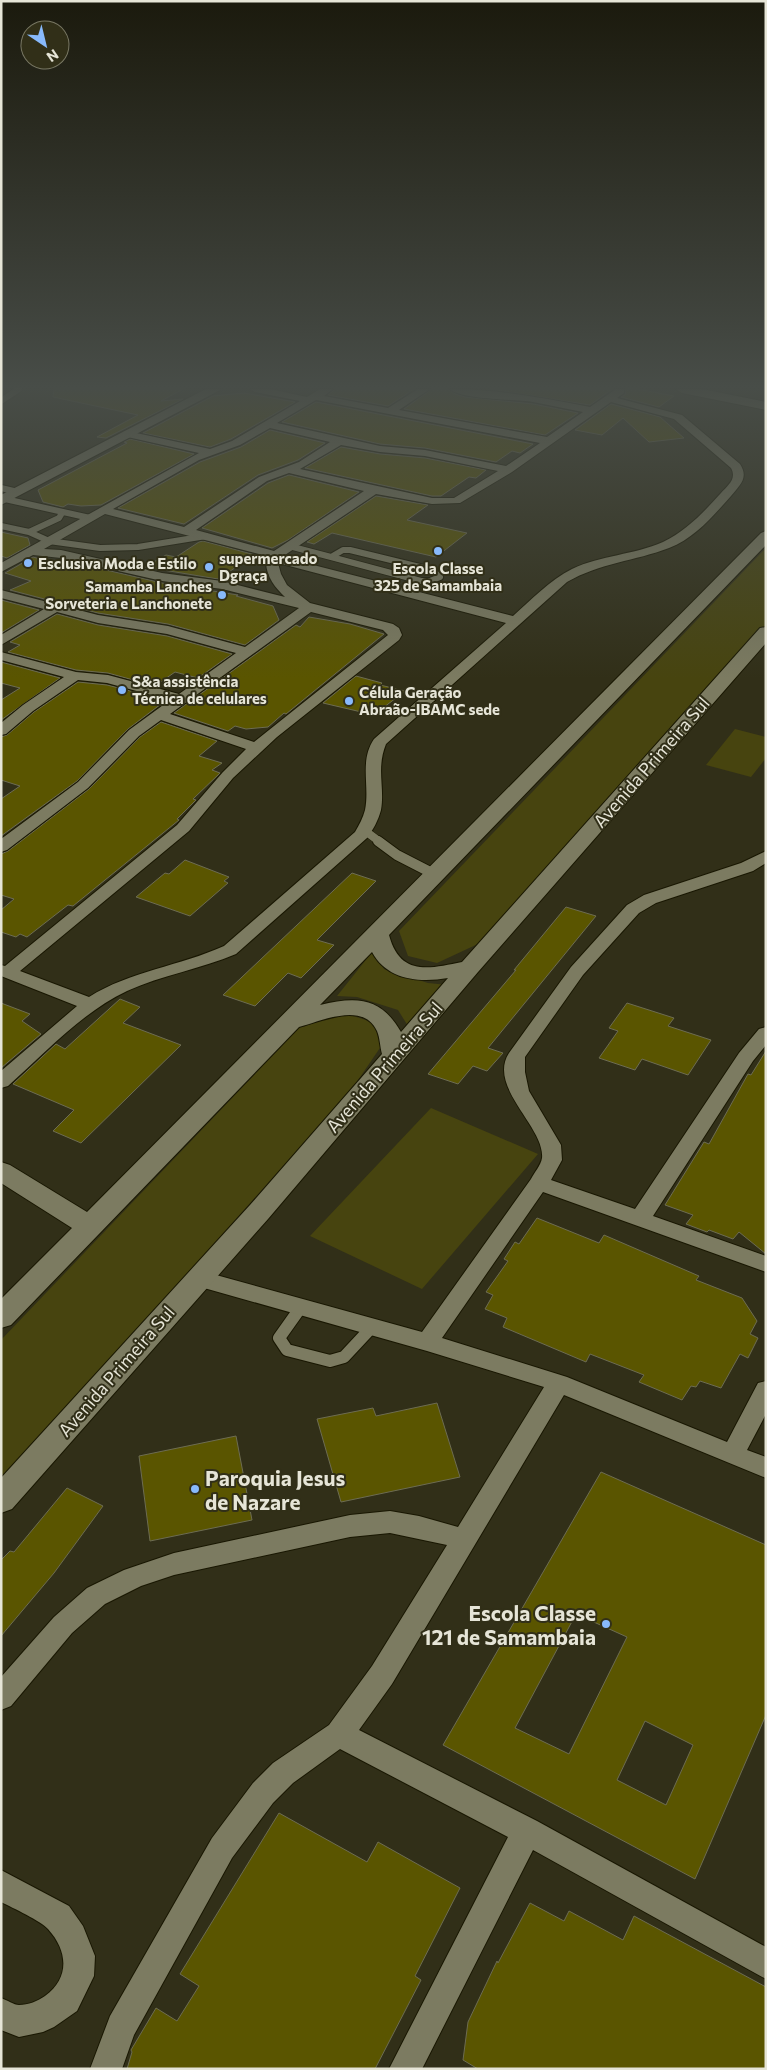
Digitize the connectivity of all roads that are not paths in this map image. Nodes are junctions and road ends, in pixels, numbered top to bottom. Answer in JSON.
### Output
{"nodes":[{"id":1,"x":30,"y":486,"type":"edge"},
{"id":2,"x":146,"y":486,"type":"edge"},
{"id":3,"x":254,"y":486,"type":"edge"},
{"id":4,"x":355,"y":486,"type":"edge"},
{"id":5,"x":482,"y":486,"type":"edge"},
{"id":6,"x":734,"y":486,"type":"edge"},
{"id":7,"x":374,"y":490,"type":"junction"},
{"id":8,"x":3,"y":496,"type":"edge"},
{"id":9,"x":103,"y":510,"type":"junction"},
{"id":10,"x":62,"y":513,"type":"junction"},
{"id":11,"x":90,"y":518,"type":"junction"},
{"id":12,"x":1,"y":526,"type":"edge"},
{"id":13,"x":187,"y":531,"type":"junction"},
{"id":14,"x":29,"y":532,"type":"junction"},
{"id":15,"x":206,"y":536,"type":"junction"},
{"id":16,"x":766,"y":536,"type":"edge"},
{"id":17,"x":49,"y":541,"type":"junction"},
{"id":18,"x":289,"y":546,"type":"junction"},
{"id":19,"x":32,"y":551,"type":"junction"},
{"id":20,"x":274,"y":556,"type":"junction"},
{"id":21,"x":330,"y":557,"type":"junction"},
{"id":22,"x":1,"y":568,"type":"edge"},
{"id":23,"x":1,"y":594,"type":"edge"},
{"id":24,"x":308,"y":608,"type":"junction"},
{"id":25,"x":54,"y":609,"type":"junction"},
{"id":26,"x":515,"y":621,"type":"junction"},
{"id":27,"x":766,"y":632,"type":"edge"},
{"id":28,"x":1,"y":641,"type":"edge"},
{"id":29,"x":247,"y":652,"type":"junction"},
{"id":30,"x":1,"y":656,"type":"edge"},
{"id":31,"x":75,"y":676,"type":"junction"},
{"id":32,"x":182,"y":698,"type":"junction"},
{"id":33,"x":159,"y":715,"type":"junction"},
{"id":34,"x":1,"y":730,"type":"edge"},
{"id":35,"x":257,"y":748,"type":"junction"},
{"id":36,"x":364,"y":830,"type":"junction"},
{"id":37,"x":1,"y":847,"type":"edge"},
{"id":38,"x":766,"y":856,"type":"edge"},
{"id":39,"x":434,"y":874,"type":"junction"},
{"id":40,"x":377,"y":932,"type":"junction"},
{"id":41,"x":470,"y":967,"type":"junction"},
{"id":42,"x":5,"y":971,"type":"edge"},
{"id":43,"x":90,"y":1004,"type":"junction"},
{"id":44,"x":292,"y":1022,"type":"junction"},
{"id":45,"x":766,"y":1033,"type":"edge"},
{"id":46,"x":394,"y":1055,"type":"junction"},
{"id":47,"x":1,"y":1082,"type":"edge"},
{"id":48,"x":1,"y":1171,"type":"edge"},
{"id":49,"x":539,"y":1184,"type":"junction"},
{"id":50,"x":640,"y":1219,"type":"junction"},
{"id":51,"x":89,"y":1226,"type":"junction"},
{"id":52,"x":766,"y":1264,"type":"edge"},
{"id":53,"x":198,"y":1278,"type":"junction"},
{"id":54,"x":301,"y":1307,"type":"junction"},
{"id":55,"x":1,"y":1317,"type":"edge"},
{"id":56,"x":372,"y":1327,"type":"junction"},
{"id":57,"x":427,"y":1342,"type":"junction"},
{"id":58,"x":558,"y":1383,"type":"junction"},
{"id":59,"x":766,"y":1390,"type":"edge"},
{"id":60,"x":733,"y":1454,"type":"junction"},
{"id":61,"x":766,"y":1468,"type":"edge"},
{"id":62,"x":1,"y":1500,"type":"edge"},
{"id":63,"x":464,"y":1539,"type":"junction"},
{"id":64,"x":1,"y":1697,"type":"edge"},
{"id":65,"x":339,"y":1734,"type":"junction"},
{"id":66,"x":527,"y":1831,"type":"junction"},
{"id":67,"x":1,"y":1886,"type":"edge"},
{"id":68,"x":766,"y":1964,"type":"edge"},
{"id":69,"x":1,"y":2014,"type":"edge"},
{"id":70,"x":106,"y":2069,"type":"edge"},
{"id":71,"x":405,"y":2069,"type":"edge"}],
"edges":[{"from":1,"to":8,"type":"street"},
{"from":2,"to":9,"type":"street"},
{"from":3,"to":13,"type":"street"},
{"from":4,"to":7,"type":"street"},
{"from":5,"to":7,"type":"street"},
{"from":6,"to":26,"type":"street"},
{"from":7,"to":18,"type":"street"},
{"from":8,"to":10,"type":"lane"},
{"from":9,"to":11,"type":"street"},
{"from":9,"to":13,"type":"street"},
{"from":10,"to":11,"type":"lane"},
{"from":10,"to":14,"type":"lane"},
{"from":11,"to":17,"type":"street"},
{"from":12,"to":14,"type":"lane"},
{"from":13,"to":15,"type":"street"},
{"from":14,"to":17,"type":"lane"},
{"from":15,"to":17,"type":"lane"},
{"from":15,"to":20,"type":"street"},
{"from":16,"to":39,"type":"street"},
{"from":17,"to":19,"type":"street"},
{"from":18,"to":20,"type":"street"},
{"from":18,"to":21,"type":"lane"},
{"from":19,"to":22,"type":"street"},
{"from":19,"to":24,"type":"street"},
{"from":20,"to":24,"type":"street"},
{"from":20,"to":26,"type":"street"},
{"from":21,"to":21,"type":"lane"},
{"from":23,"to":25,"type":"street"},
{"from":24,"to":29,"type":"street"},
{"from":24,"to":35,"type":"street"},
{"from":25,"to":28,"type":"street"},
{"from":25,"to":29,"type":"street"},
{"from":26,"to":36,"type":"street"},
{"from":27,"to":41,"type":"street","name":"Avenida Primeira Sul"},
{"from":29,"to":32,"type":"street"},
{"from":30,"to":31,"type":"street"},
{"from":31,"to":32,"type":"street"},
{"from":31,"to":34,"type":"street"},
{"from":32,"to":33,"type":"street"},
{"from":33,"to":35,"type":"street"},
{"from":33,"to":37,"type":"street"},
{"from":35,"to":42,"type":"street"},
{"from":36,"to":39,"type":"lane"},
{"from":36,"to":43,"type":"street"},
{"from":38,"to":49,"type":"street"},
{"from":39,"to":40,"type":"street"},
{"from":40,"to":41,"type":"street"},
{"from":40,"to":44,"type":"street"},
{"from":41,"to":46,"type":"street","name":"Avenida Primeira Sul"},
{"from":42,"to":43,"type":"street"},
{"from":43,"to":47,"type":"street"},
{"from":44,"to":46,"type":"street"},
{"from":44,"to":51,"type":"street"},
{"from":45,"to":50,"type":"street"},
{"from":46,"to":53,"type":"street","name":"Avenida Primeira Sul"},
{"from":48,"to":51,"type":"street"},
{"from":49,"to":50,"type":"street"},
{"from":49,"to":57,"type":"street"},
{"from":50,"to":52,"type":"street"},
{"from":51,"to":55,"type":"street"},
{"from":53,"to":54,"type":"street"},
{"from":53,"to":62,"type":"street","name":"Avenida Primeira Sul"},
{"from":54,"to":56,"type":"street"},
{"from":54,"to":56,"type":"lane"},
{"from":56,"to":57,"type":"street"},
{"from":57,"to":58,"type":"street"},
{"from":58,"to":60,"type":"street"},
{"from":58,"to":63,"type":"street"},
{"from":59,"to":60,"type":"street"},
{"from":60,"to":61,"type":"street"},
{"from":63,"to":64,"type":"street"},
{"from":63,"to":65,"type":"street"},
{"from":65,"to":66,"type":"street"},
{"from":65,"to":70,"type":"street"},
{"from":66,"to":68,"type":"street"},
{"from":66,"to":71,"type":"street"},
{"from":67,"to":69,"type":"street"}]}
